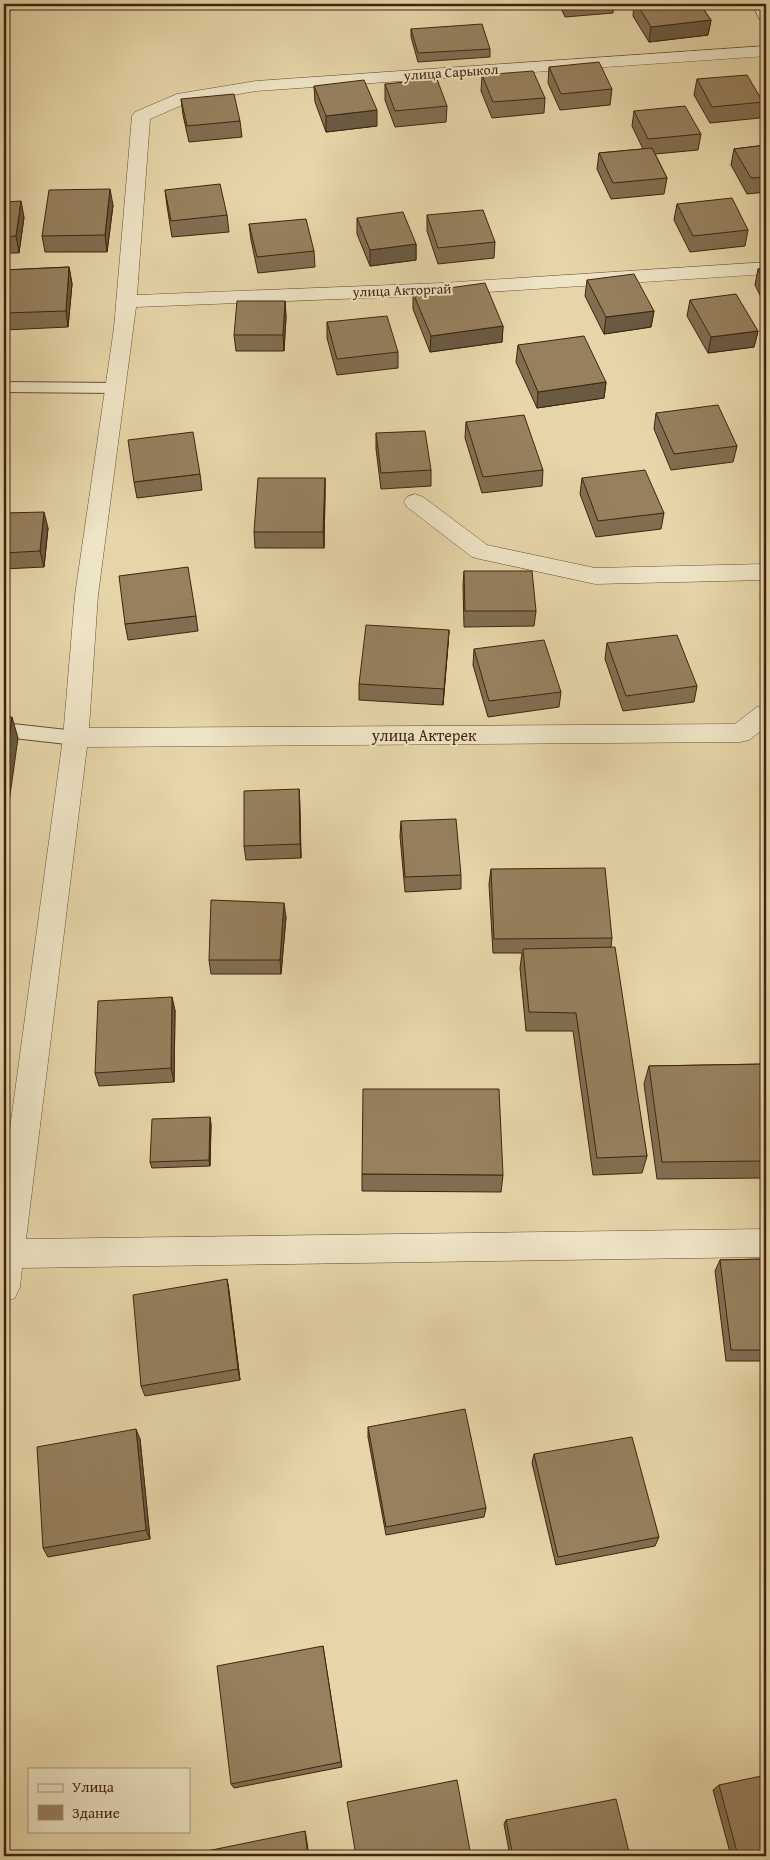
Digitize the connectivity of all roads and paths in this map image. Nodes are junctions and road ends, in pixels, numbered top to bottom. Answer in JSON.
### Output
{"nodes":[{"id":1,"x":760,"y":4,"type":"edge"},
{"id":2,"x":766,"y":16,"type":"edge"},
{"id":3,"x":766,"y":51,"type":"edge"},
{"id":4,"x":766,"y":268,"type":"edge"},
{"id":5,"x":128,"y":301,"type":"junction"},
{"id":6,"x":4,"y":387,"type":"edge"},
{"id":7,"x":116,"y":388,"type":"junction"},
{"id":8,"x":415,"y":502,"type":"dead end"},
{"id":9,"x":766,"y":572,"type":"edge"},
{"id":10,"x":766,"y":714,"type":"edge"},
{"id":11,"x":4,"y":730,"type":"edge"},
{"id":12,"x":76,"y":738,"type":"junction"},
{"id":13,"x":766,"y":1243,"type":"edge"},
{"id":14,"x":10,"y":1254,"type":"junction"},
{"id":15,"x":4,"y":1287,"type":"edge"}],
"edges":[{"from":1,"to":2,"type":"street"},
{"from":3,"to":5,"type":"street","name":"улица Сарыкол"},
{"from":4,"to":5,"type":"street","name":"улица Акторгай"},
{"from":5,"to":7,"type":"street"},
{"from":6,"to":7,"type":"lane"},
{"from":7,"to":12,"type":"street"},
{"from":8,"to":9,"type":"street"},
{"from":10,"to":12,"type":"street","name":"улица Актерек"},
{"from":11,"to":12,"type":"lane"},
{"from":12,"to":14,"type":"street"},
{"from":13,"to":14,"type":"street"},
{"from":14,"to":15,"type":"street"}]}
